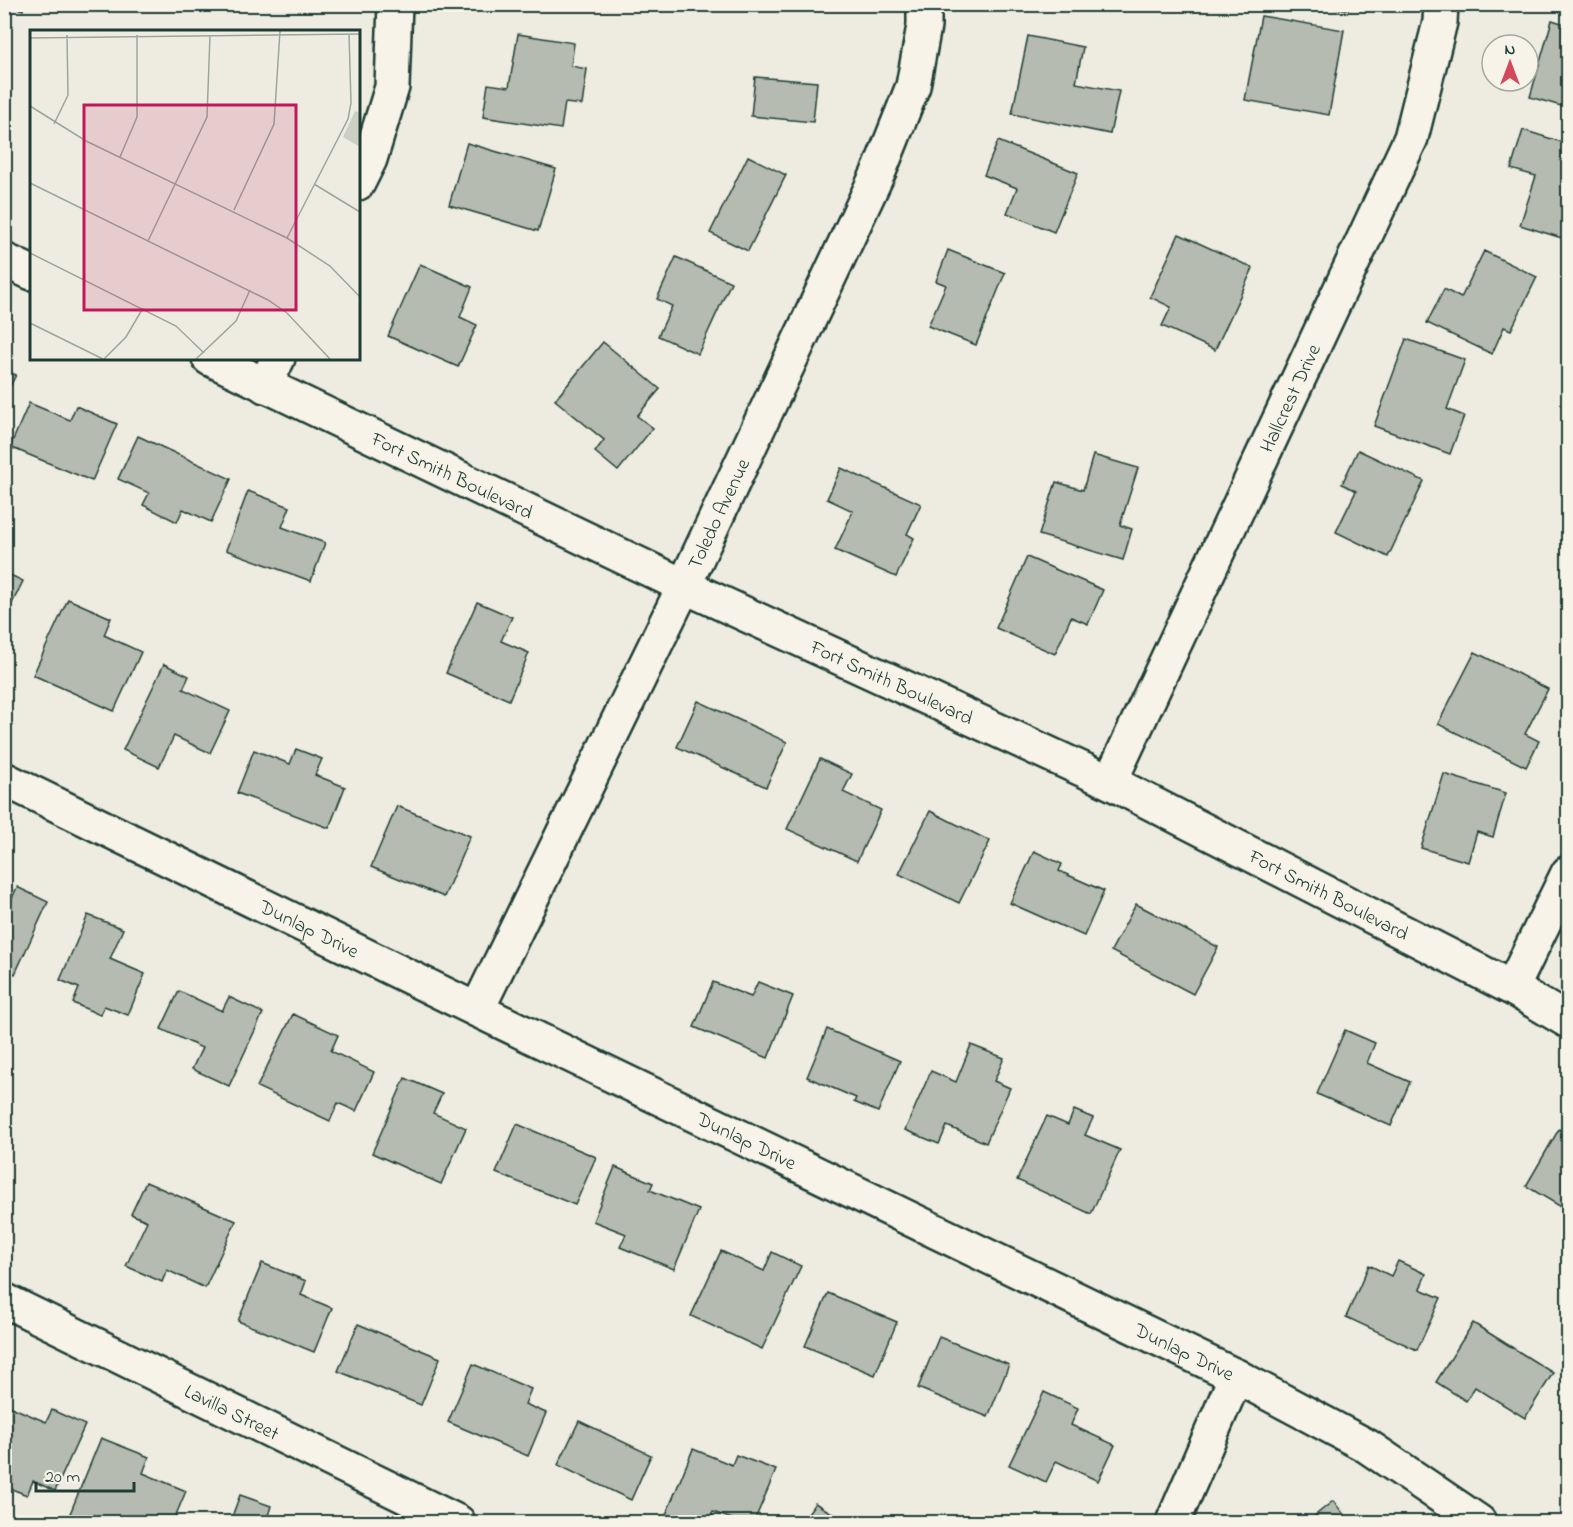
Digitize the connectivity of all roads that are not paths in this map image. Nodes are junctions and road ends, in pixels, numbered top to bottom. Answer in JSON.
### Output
{"nodes":[{"id":1,"x":395,"y":4,"type":"edge"},
{"id":2,"x":924,"y":4,"type":"edge"},
{"id":3,"x":1441,"y":4,"type":"edge"},
{"id":4,"x":360,"y":179,"type":"edge"},
{"id":5,"x":4,"y":260,"type":"edge"},
{"id":6,"x":30,"y":272,"type":"edge"},
{"id":7,"x":218,"y":360,"type":"edge"},
{"id":8,"x":271,"y":372,"type":"edge"},
{"id":9,"x":684,"y":586,"type":"junction"},
{"id":10,"x":4,"y":779,"type":"edge"},
{"id":11,"x":1110,"y":782,"type":"junction"},
{"id":12,"x":1569,"y":873,"type":"edge"},
{"id":13,"x":1512,"y":988,"type":"junction"},
{"id":14,"x":477,"y":1011,"type":"junction"},
{"id":15,"x":1569,"y":1021,"type":"edge"},
{"id":16,"x":4,"y":1300,"type":"edge"},
{"id":17,"x":1236,"y":1376,"type":"junction"},
{"id":18,"x":442,"y":1519,"type":"edge"},
{"id":19,"x":1173,"y":1522,"type":"edge"},
{"id":20,"x":1479,"y":1522,"type":"edge"}],
"edges":[{"from":1,"to":4,"type":"street"},
{"from":2,"to":9,"type":"street","name":"Toledo Avenue"},
{"from":3,"to":11,"type":"street","name":"Hallcrest Drive"},
{"from":5,"to":6,"type":"street"},
{"from":7,"to":8,"type":"street","name":"Fort Smith Boulevard"},
{"from":8,"to":9,"type":"street","name":"Fort Smith Boulevard"},
{"from":9,"to":11,"type":"street","name":"Fort Smith Boulevard"},
{"from":9,"to":14,"type":"street","name":"Toledo Avenue"},
{"from":10,"to":14,"type":"street","name":"Dunlap Drive"},
{"from":11,"to":13,"type":"street","name":"Fort Smith Boulevard"},
{"from":12,"to":13,"type":"street"},
{"from":13,"to":15,"type":"street","name":"Fort Smith Boulevard"},
{"from":14,"to":17,"type":"street","name":"Dunlap Drive"},
{"from":16,"to":18,"type":"street","name":"Lavilla Street"},
{"from":17,"to":19,"type":"street"},
{"from":17,"to":20,"type":"street","name":"Dunlap Drive"}]}
